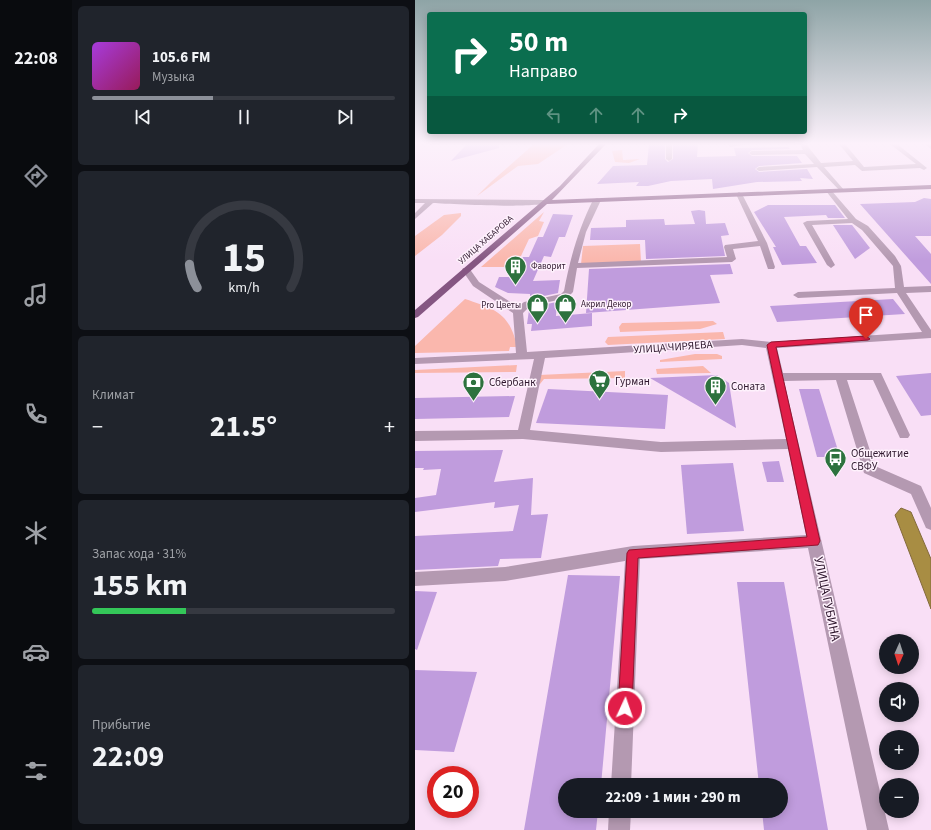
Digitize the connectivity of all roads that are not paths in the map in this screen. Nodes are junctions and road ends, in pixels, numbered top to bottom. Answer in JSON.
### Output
{"nodes":[{"id":1,"x":564,"y":183,"type":"edge"},
{"id":2,"x":834,"y":183,"type":"edge"},
{"id":3,"x":931,"y":187,"type":"edge"},
{"id":4,"x":841,"y":190,"type":"junction"},
{"id":5,"x":829,"y":191,"type":"junction"},
{"id":6,"x":739,"y":194,"type":"junction"},
{"id":7,"x":597,"y":200,"type":"junction"},
{"id":8,"x":415,"y":201,"type":"edge"},
{"id":9,"x":432,"y":201,"type":"junction"},
{"id":10,"x":544,"y":202,"type":"junction"},
{"id":11,"x":415,"y":217,"type":"edge"},
{"id":12,"x":853,"y":221,"type":"junction"},
{"id":13,"x":763,"y":243,"type":"junction"},
{"id":14,"x":831,"y":265,"type":"dead end"},
{"id":15,"x":573,"y":266,"type":"junction"},
{"id":16,"x":771,"y":267,"type":"dead end"},
{"id":17,"x":466,"y":270,"type":"junction"},
{"id":18,"x":931,"y":289,"type":"edge"},
{"id":19,"x":900,"y":291,"type":"junction"},
{"id":20,"x":798,"y":295,"type":"dead end"},
{"id":21,"x":517,"y":312,"type":"junction"},
{"id":22,"x":415,"y":315,"type":"edge"},
{"id":23,"x":930,"y":335,"type":"edge"},
{"id":24,"x":771,"y":345,"type":"junction"},
{"id":25,"x":540,"y":355,"type":"junction"},
{"id":26,"x":522,"y":356,"type":"junction"},
{"id":27,"x":415,"y":361,"type":"edge"},
{"id":28,"x":840,"y":376,"type":"junction"},
{"id":29,"x":778,"y":377,"type":"junction"},
{"id":30,"x":523,"y":434,"type":"junction"},
{"id":31,"x":904,"y":435,"type":"dead end"},
{"id":32,"x":415,"y":436,"type":"edge"},
{"id":33,"x":793,"y":444,"type":"junction"},
{"id":34,"x":931,"y":524,"type":"edge"},
{"id":35,"x":814,"y":541,"type":"junction"},
{"id":36,"x":633,"y":553,"type":"junction"},
{"id":37,"x":415,"y":579,"type":"edge"},
{"id":38,"x":621,"y":778,"type":"edge"},
{"id":39,"x":620,"y":818,"type":"edge"},
{"id":40,"x":619,"y":830,"type":"edge"},
{"id":41,"x":878,"y":830,"type":"edge"}],
"edges":[{"from":1,"to":10,"type":"main road","name":"УЛИЦА ХАБАРОВА"},
{"from":2,"to":4,"type":"street"},
{"from":3,"to":4,"type":"main road"},
{"from":4,"to":5,"type":"main road"},
{"from":5,"to":6,"type":"main road"},
{"from":5,"to":12,"type":"street"},
{"from":6,"to":7,"type":"main road"},
{"from":6,"to":13,"type":"street"},
{"from":7,"to":10,"type":"main road"},
{"from":7,"to":15,"type":"street"},
{"from":8,"to":9,"type":"street"},
{"from":9,"to":10,"type":"street"},
{"from":9,"to":11,"type":"street"},
{"from":10,"to":17,"type":"main road","name":"УЛИЦА ХАБАРОВА"},
{"from":12,"to":14,"type":"street"},
{"from":12,"to":19,"type":"street"},
{"from":13,"to":15,"type":"street"},
{"from":13,"to":16,"type":"street"},
{"from":15,"to":21,"type":"street"},
{"from":17,"to":21,"type":"street"},
{"from":17,"to":22,"type":"main road","name":"УЛИЦА ХАБАРОВА"},
{"from":18,"to":19,"type":"street"},
{"from":19,"to":20,"type":"street"},
{"from":19,"to":23,"type":"street"},
{"from":21,"to":26,"type":"street"},
{"from":23,"to":24,"type":"street","name":"УЛИЦА ЧИРЯЕВА"},
{"from":24,"to":25,"type":"street","name":"УЛИЦА ЧИРЯЕВА"},
{"from":24,"to":29,"type":"street","name":"УЛИЦА ГУБИНА"},
{"from":25,"to":26,"type":"street","name":"УЛИЦА ЧИРЯЕВА"},
{"from":25,"to":30,"type":"street"},
{"from":26,"to":27,"type":"street","name":"УЛИЦА ЧИРЯЕВА"},
{"from":28,"to":29,"type":"street"},
{"from":28,"to":31,"type":"street"},
{"from":28,"to":34,"type":"street"},
{"from":29,"to":33,"type":"street","name":"УЛИЦА ГУБИНА"},
{"from":30,"to":32,"type":"street"},
{"from":30,"to":33,"type":"street"},
{"from":33,"to":35,"type":"street","name":"УЛИЦА ГУБИНА"},
{"from":35,"to":36,"type":"street"},
{"from":35,"to":41,"type":"street","name":"УЛИЦА ГУБИНА"},
{"from":36,"to":37,"type":"street"},
{"from":36,"to":38,"type":"street"},
{"from":39,"to":40,"type":"street"}]}
